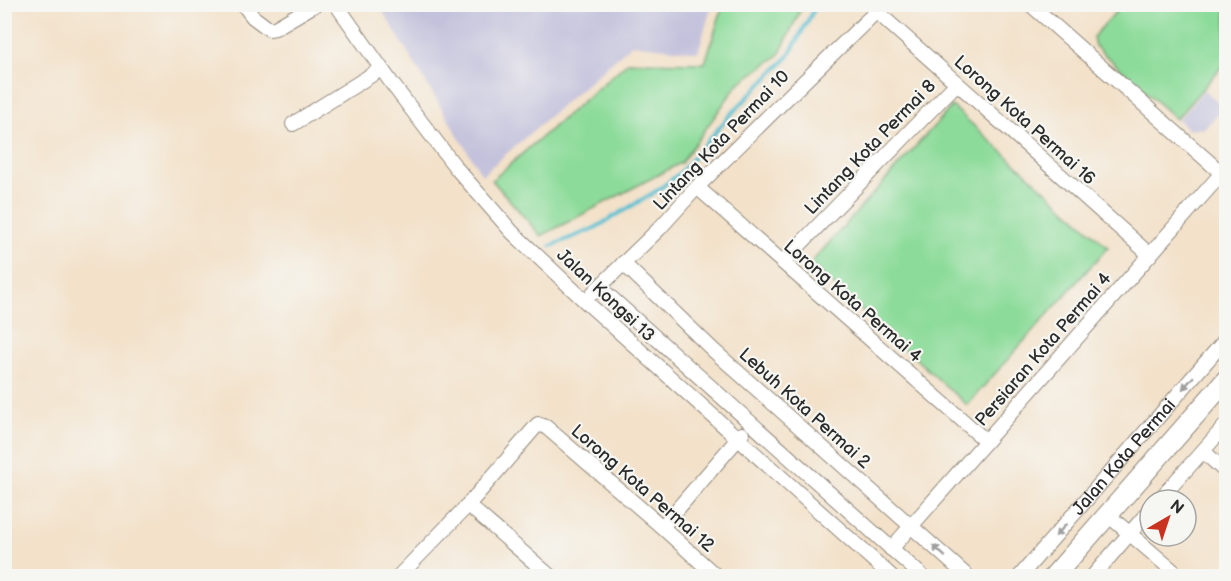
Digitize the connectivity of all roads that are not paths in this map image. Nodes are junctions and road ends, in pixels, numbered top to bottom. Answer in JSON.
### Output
{"nodes":[{"id":1,"x":243,"y":4,"type":"edge"},
{"id":2,"x":316,"y":4,"type":"edge"},
{"id":3,"x":336,"y":4,"type":"edge"},
{"id":4,"x":1030,"y":4,"type":"edge"},
{"id":5,"x":880,"y":8,"type":"edge"},
{"id":6,"x":381,"y":69,"type":"junction"},
{"id":7,"x":957,"y":83,"type":"junction"},
{"id":8,"x":293,"y":124,"type":"dead end"},
{"id":9,"x":1224,"y":175,"type":"edge"},
{"id":10,"x":697,"y":187,"type":"junction"},
{"id":11,"x":1150,"y":255,"type":"junction"},
{"id":12,"x":783,"y":262,"type":"junction"},
{"id":13,"x":623,"y":263,"type":"junction"},
{"id":14,"x":599,"y":287,"type":"junction"},
{"id":15,"x":585,"y":301,"type":"junction"},
{"id":16,"x":1227,"y":339,"type":"edge"},
{"id":17,"x":1227,"y":380,"type":"edge"},
{"id":18,"x":750,"y":423,"type":"junction"},
{"id":19,"x":1227,"y":425,"type":"edge"},
{"id":20,"x":738,"y":439,"type":"junction"},
{"id":21,"x":986,"y":441,"type":"junction"},
{"id":22,"x":1203,"y":451,"type":"junction"},
{"id":23,"x":1124,"y":457,"type":"junction"},
{"id":24,"x":1227,"y":472,"type":"edge"},
{"id":25,"x":1144,"y":475,"type":"junction"},
{"id":26,"x":1170,"y":488,"type":"edge"},
{"id":27,"x":468,"y":505,"type":"junction"},
{"id":28,"x":1108,"y":515,"type":"junction"},
{"id":29,"x":1138,"y":524,"type":"edge"},
{"id":30,"x":911,"y":526,"type":"junction"},
{"id":31,"x":662,"y":527,"type":"junction"},
{"id":32,"x":1130,"y":533,"type":"junction"},
{"id":33,"x":891,"y":549,"type":"junction"},
{"id":34,"x":700,"y":571,"type":"edge"},
{"id":35,"x":399,"y":576,"type":"edge"},
{"id":36,"x":550,"y":576,"type":"edge"},
{"id":37,"x":716,"y":576,"type":"edge"},
{"id":38,"x":891,"y":576,"type":"edge"},
{"id":39,"x":922,"y":576,"type":"edge"},
{"id":40,"x":967,"y":576,"type":"edge"},
{"id":41,"x":1020,"y":576,"type":"edge"},
{"id":42,"x":1054,"y":576,"type":"edge"},
{"id":43,"x":1093,"y":576,"type":"edge"},
{"id":44,"x":1179,"y":576,"type":"edge"}],
"edges":[{"from":1,"to":2,"type":"street"},
{"from":3,"to":6,"type":"street","name":"Jalan Kongsi 13"},
{"from":4,"to":9,"type":"street"},
{"from":5,"to":7,"type":"street","name":"Lorong Kota Permai 16"},
{"from":5,"to":10,"type":"street","name":"Lintang Kota Permai 10"},
{"from":6,"to":8,"type":"street"},
{"from":6,"to":15,"type":"street","name":"Jalan Kongsi 13"},
{"from":7,"to":11,"type":"street","name":"Lorong Kota Permai 16"},
{"from":7,"to":12,"type":"street","name":"Lintang Kota Permai 8"},
{"from":9,"to":11,"type":"street","name":"Persiaran Kota Permai 4"},
{"from":10,"to":12,"type":"street","name":"Lorong Kota Permai 4"},
{"from":10,"to":13,"type":"street","name":"Lintang Kota Permai 10"},
{"from":11,"to":21,"type":"street","name":"Persiaran Kota Permai 4"},
{"from":12,"to":21,"type":"street","name":"Lorong Kota Permai 4"},
{"from":13,"to":14,"type":"street","name":"Lintang Kota Permai 10"},
{"from":13,"to":30,"type":"street","name":"Lebuh Kota Permai 2"},
{"from":14,"to":15,"type":"street","name":"Lintang Kota Permai 10"},
{"from":14,"to":18,"type":"street"},
{"from":15,"to":20,"type":"street","name":"Jalan Kongsi 13"},
{"from":16,"to":23,"type":"street","name":"Jalan Kota Permai","one_way":true},
{"from":17,"to":25,"type":"main road","name":"Jalan Kota Permai"},
{"from":18,"to":20,"type":"street"},
{"from":18,"to":33,"type":"street"},
{"from":19,"to":22,"type":"street"},
{"from":20,"to":31,"type":"street"},
{"from":20,"to":38,"type":"street","name":"Jalan Kongsi 13"},
{"from":21,"to":30,"type":"street","name":"Persiaran Kota Permai 4"},
{"from":22,"to":24,"type":"street"},
{"from":22,"to":26,"type":"street"},
{"from":23,"to":25,"type":"street"},
{"from":23,"to":41,"type":"street","name":"Jalan Kota Permai","one_way":true},
{"from":25,"to":28,"type":"main road","name":"Jalan Kota Permai"},
{"from":27,"to":31,"type":"street","name":"Lorong Kota Permai 12"},
{"from":27,"to":35,"type":"street"},
{"from":27,"to":36,"type":"street"},
{"from":28,"to":32,"type":"street"},
{"from":28,"to":42,"type":"main road","name":"Jalan Kota Permai"},
{"from":29,"to":32,"type":"street"},
{"from":30,"to":33,"type":"street","name":"Persiaran Kota Permai 4"},
{"from":40,"to":30,"type":"street","name":"Lebuh Kota Permai 2","one_way":true},
{"from":31,"to":34,"type":"street","name":"Lorong Kota Permai 12"},
{"from":32,"to":43,"type":"street"},
{"from":32,"to":44,"type":"street"},
{"from":33,"to":39,"type":"street"},
{"from":34,"to":37,"type":"street","name":"Lorong Kota Permai 12"}]}
